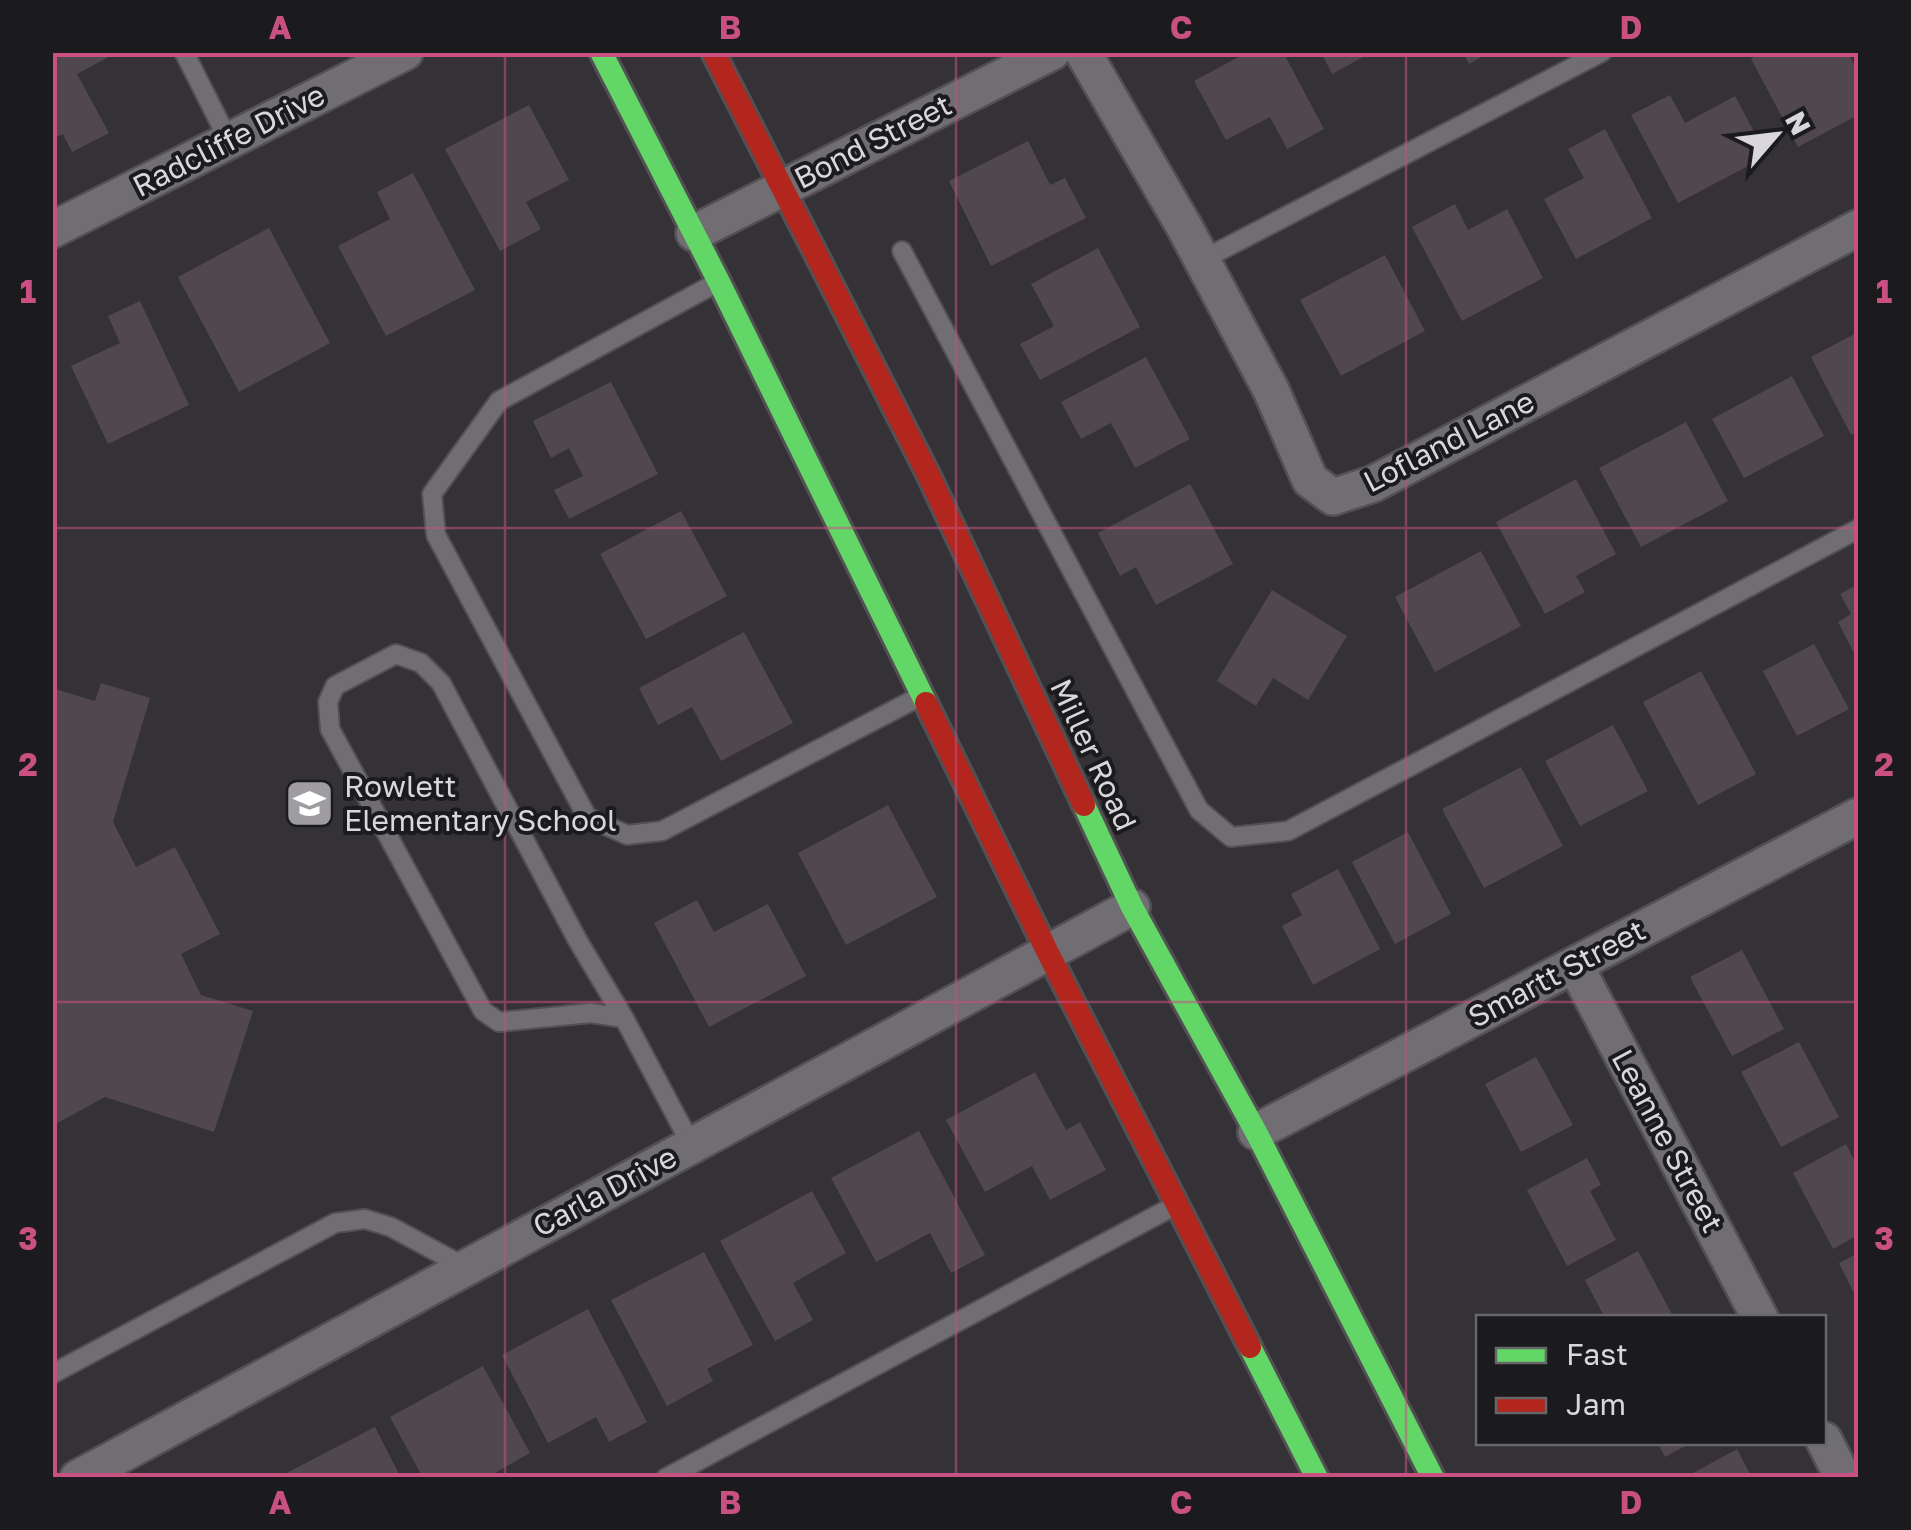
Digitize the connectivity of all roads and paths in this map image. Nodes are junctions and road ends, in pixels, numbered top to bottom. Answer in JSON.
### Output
{"nodes":[{"id":1,"x":184,"y":52,"type":"edge"},
{"id":2,"x":405,"y":52,"type":"edge"},
{"id":3,"x":601,"y":52,"type":"edge"},
{"id":4,"x":712,"y":52,"type":"edge"},
{"id":5,"x":1052,"y":52,"type":"edge"},
{"id":6,"x":1083,"y":52,"type":"edge"},
{"id":7,"x":1602,"y":52,"type":"edge"},
{"id":8,"x":229,"y":141,"type":"junction"},
{"id":9,"x":783,"y":187,"type":"junction"},
{"id":10,"x":1858,"y":228,"type":"edge"},
{"id":11,"x":52,"y":230,"type":"edge"},
{"id":12,"x":694,"y":233,"type":"junction"},
{"id":13,"x":902,"y":251,"type":"dead end"},
{"id":14,"x":1202,"y":260,"type":"junction"},
{"id":15,"x":719,"y":282,"type":"junction"},
{"id":16,"x":1858,"y":529,"type":"edge"},
{"id":17,"x":922,"y":696,"type":"junction"},
{"id":18,"x":1858,"y":816,"type":"edge"},
{"id":19,"x":1132,"y":907,"type":"junction"},
{"id":20,"x":1048,"y":953,"type":"junction"},
{"id":21,"x":1575,"y":965,"type":"junction"},
{"id":22,"x":624,"y":1018,"type":"junction"},
{"id":23,"x":1256,"y":1132,"type":"junction"},
{"id":24,"x":692,"y":1146,"type":"junction"},
{"id":25,"x":1177,"y":1204,"type":"junction"},
{"id":26,"x":466,"y":1268,"type":"junction"},
{"id":27,"x":1758,"y":1315,"type":"edge"},
{"id":28,"x":52,"y":1374,"type":"edge"},
{"id":29,"x":1826,"y":1444,"type":"edge"},
{"id":30,"x":78,"y":1478,"type":"edge"},
{"id":31,"x":666,"y":1478,"type":"edge"},
{"id":32,"x":1317,"y":1478,"type":"edge"},
{"id":33,"x":1433,"y":1478,"type":"edge"},
{"id":34,"x":1844,"y":1478,"type":"edge"}],
"edges":[{"from":1,"to":8,"type":"lane"},
{"from":2,"to":8,"type":"street","name":"Radcliffe Drive"},
{"from":3,"to":12,"type":"main road"},
{"from":4,"to":9,"type":"main road","name":"Miller Road"},
{"from":5,"to":9,"type":"street","name":"Bond Street"},
{"from":6,"to":14,"type":"street","name":"Lofland Lane"},
{"from":7,"to":14,"type":"lane"},
{"from":8,"to":11,"type":"street","name":"Radcliffe Drive"},
{"from":9,"to":12,"type":"street","name":"Bond Street"},
{"from":9,"to":19,"type":"main road","name":"Miller Road"},
{"from":10,"to":14,"type":"street","name":"Lofland Lane"},
{"from":12,"to":15,"type":"main road"},
{"from":13,"to":16,"type":"lane"},
{"from":15,"to":17,"type":"main road"},
{"from":15,"to":17,"type":"lane"},
{"from":17,"to":20,"type":"main road"},
{"from":18,"to":21,"type":"street","name":"Smartt Street"},
{"from":19,"to":20,"type":"street","name":"Carla Drive"},
{"from":19,"to":23,"type":"main road","name":"Miller Road"},
{"from":20,"to":24,"type":"street","name":"Carla Drive"},
{"from":20,"to":25,"type":"main road"},
{"from":21,"to":23,"type":"street","name":"Smartt Street"},
{"from":21,"to":27,"type":"street","name":"Leanne Street"},
{"from":22,"to":22,"type":"lane"},
{"from":22,"to":24,"type":"lane"},
{"from":23,"to":33,"type":"main road","name":"Miller Road"},
{"from":24,"to":26,"type":"street","name":"Carla Drive"},
{"from":25,"to":31,"type":"lane"},
{"from":25,"to":32,"type":"main road"},
{"from":26,"to":28,"type":"lane"},
{"from":26,"to":30,"type":"street","name":"Carla Drive"},
{"from":29,"to":34,"type":"street"}]}
